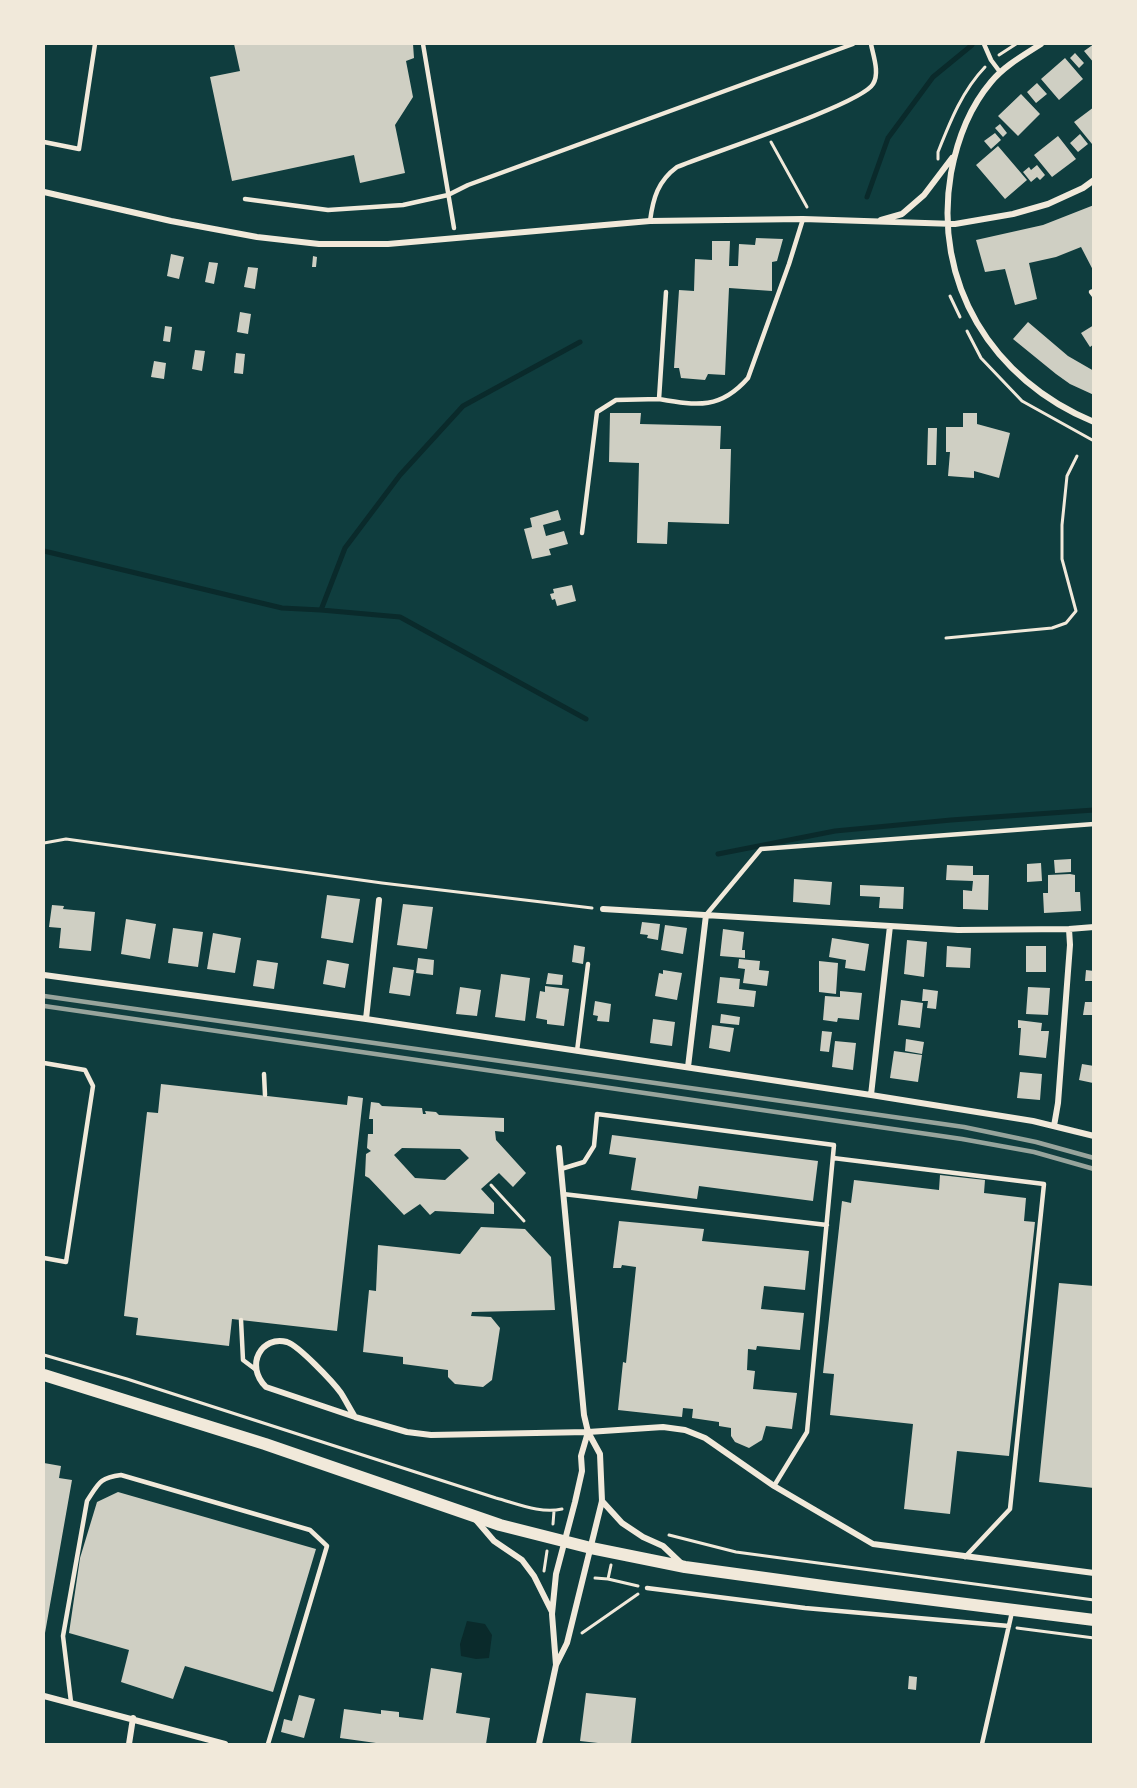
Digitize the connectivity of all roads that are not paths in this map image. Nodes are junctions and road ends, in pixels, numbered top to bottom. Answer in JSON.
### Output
{"nodes":[{"id":1,"x":95,"y":44,"type":"edge"},
{"id":2,"x":423,"y":44,"type":"edge"},
{"id":3,"x":853,"y":44,"type":"edge"},
{"id":4,"x":871,"y":44,"type":"edge"},
{"id":5,"x":984,"y":44,"type":"edge"},
{"id":6,"x":1041,"y":44,"type":"edge"},
{"id":7,"x":1000,"y":72,"type":"junction"},
{"id":8,"x":44,"y":142,"type":"edge"},
{"id":9,"x":954,"y":155,"type":"junction"},
{"id":10,"x":1094,"y":180,"type":"edge"},
{"id":11,"x":44,"y":192,"type":"edge"},
{"id":12,"x":447,"y":195,"type":"junction"},
{"id":13,"x":245,"y":199,"type":"dead end"},
{"id":14,"x":803,"y":219,"type":"junction"},
{"id":15,"x":650,"y":221,"type":"junction"},
{"id":16,"x":876,"y":221,"type":"junction"},
{"id":17,"x":948,"y":224,"type":"junction"},
{"id":18,"x":454,"y":228,"type":"dead end"},
{"id":19,"x":1094,"y":291,"type":"edge"},
{"id":20,"x":666,"y":292,"type":"dead end"},
{"id":21,"x":1094,"y":296,"type":"edge"},
{"id":22,"x":659,"y":399,"type":"junction"},
{"id":23,"x":1094,"y":422,"type":"edge"},
{"id":24,"x":582,"y":534,"type":"dead end"},
{"id":25,"x":1094,"y":824,"type":"edge"},
{"id":26,"x":379,"y":900,"type":"dead end"},
{"id":27,"x":603,"y":909,"type":"road end"},
{"id":28,"x":706,"y":915,"type":"junction"},
{"id":29,"x":890,"y":927,"type":"junction"},
{"id":30,"x":1094,"y":927,"type":"edge"},
{"id":31,"x":1070,"y":929,"type":"junction"},
{"id":32,"x":588,"y":964,"type":"dead end"},
{"id":33,"x":44,"y":975,"type":"edge"},
{"id":34,"x":366,"y":1019,"type":"junction"},
{"id":35,"x":577,"y":1051,"type":"junction"},
{"id":36,"x":44,"y":1064,"type":"edge"},
{"id":37,"x":688,"y":1067,"type":"junction"},
{"id":38,"x":264,"y":1074,"type":"dead end"},
{"id":39,"x":264,"y":1095,"type":"dead end"},
{"id":40,"x":872,"y":1095,"type":"junction"},
{"id":41,"x":1054,"y":1126,"type":"junction"},
{"id":42,"x":1094,"y":1136,"type":"edge"},
{"id":43,"x":559,"y":1148,"type":"dead end"},
{"id":44,"x":833,"y":1158,"type":"junction"},
{"id":45,"x":561,"y":1169,"type":"junction"},
{"id":46,"x":564,"y":1194,"type":"junction"},
{"id":47,"x":826,"y":1225,"type":"junction"},
{"id":48,"x":44,"y":1258,"type":"edge"},
{"id":49,"x":242,"y":1320,"type":"dead end"},
{"id":50,"x":255,"y":1370,"type":"junction"},
{"id":51,"x":44,"y":1375,"type":"edge"},
{"id":52,"x":1015,"y":1405,"type":"dead end"},
{"id":53,"x":1020,"y":1410,"type":"junction"},
{"id":54,"x":355,"y":1417,"type":"junction"},
{"id":55,"x":588,"y":1432,"type":"junction"},
{"id":56,"x":774,"y":1486,"type":"junction"},
{"id":57,"x":602,"y":1500,"type":"junction"},
{"id":58,"x":472,"y":1515,"type":"junction"},
{"id":59,"x":564,"y":1542,"type":"junction"},
{"id":60,"x":591,"y":1548,"type":"junction"},
{"id":61,"x":965,"y":1557,"type":"junction"},
{"id":62,"x":685,"y":1567,"type":"junction"},
{"id":63,"x":1094,"y":1574,"type":"edge"},
{"id":64,"x":646,"y":1587,"type":"road end"},
{"id":65,"x":1012,"y":1609,"type":"junction"},
{"id":66,"x":552,"y":1614,"type":"junction"},
{"id":67,"x":1094,"y":1620,"type":"edge"},
{"id":68,"x":1009,"y":1626,"type":"junction"},
{"id":69,"x":556,"y":1665,"type":"junction"},
{"id":70,"x":44,"y":1696,"type":"edge"},
{"id":71,"x":71,"y":1702,"type":"junction"},
{"id":72,"x":133,"y":1718,"type":"junction"},
{"id":73,"x":129,"y":1744,"type":"edge"},
{"id":74,"x":225,"y":1744,"type":"edge"},
{"id":75,"x":268,"y":1744,"type":"edge"},
{"id":76,"x":539,"y":1744,"type":"edge"},
{"id":77,"x":982,"y":1744,"type":"edge"}],
"edges":[{"from":1,"to":8,"type":"lane"},
{"from":2,"to":12,"type":"lane"},
{"from":3,"to":12,"type":"lane"},
{"from":4,"to":15,"type":"lane"},
{"from":5,"to":7,"type":"lane"},
{"from":6,"to":7,"type":"street"},
{"from":7,"to":9,"type":"street"},
{"from":9,"to":16,"type":"street"},
{"from":9,"to":17,"type":"street"},
{"from":10,"to":17,"type":"street"},
{"from":11,"to":15,"type":"street"},
{"from":12,"to":13,"type":"lane"},
{"from":12,"to":18,"type":"lane"},
{"from":14,"to":15,"type":"street"},
{"from":14,"to":16,"type":"street"},
{"from":14,"to":22,"type":"lane"},
{"from":16,"to":17,"type":"street"},
{"from":17,"to":23,"type":"street"},
{"from":19,"to":21,"type":"lane"},
{"from":20,"to":22,"type":"lane"},
{"from":22,"to":24,"type":"lane"},
{"from":25,"to":28,"type":"lane"},
{"from":26,"to":34,"type":"street"},
{"from":27,"to":28,"type":"street"},
{"from":28,"to":29,"type":"street"},
{"from":28,"to":37,"type":"street"},
{"from":29,"to":31,"type":"street"},
{"from":29,"to":40,"type":"street"},
{"from":30,"to":31,"type":"street"},
{"from":31,"to":41,"type":"street"},
{"from":32,"to":35,"type":"lane"},
{"from":33,"to":34,"type":"street"},
{"from":34,"to":35,"type":"street"},
{"from":35,"to":37,"type":"street"},
{"from":36,"to":48,"type":"lane"},
{"from":37,"to":40,"type":"street"},
{"from":38,"to":39,"type":"lane"},
{"from":40,"to":41,"type":"street"},
{"from":41,"to":42,"type":"street"},
{"from":43,"to":45,"type":"street"},
{"from":44,"to":45,"type":"lane"},
{"from":44,"to":47,"type":"lane"},
{"from":44,"to":53,"type":"lane"},
{"from":45,"to":46,"type":"street"},
{"from":46,"to":47,"type":"lane"},
{"from":46,"to":55,"type":"street"},
{"from":47,"to":56,"type":"lane"},
{"from":49,"to":50,"type":"lane"},
{"from":50,"to":54,"type":"street"},
{"from":50,"to":54,"type":"street"},
{"from":51,"to":58,"type":"main road"},
{"from":52,"to":53,"type":"lane"},
{"from":53,"to":61,"type":"lane"},
{"from":54,"to":55,"type":"street"},
{"from":55,"to":56,"type":"street"},
{"from":55,"to":57,"type":"street"},
{"from":55,"to":59,"type":"street"},
{"from":56,"to":61,"type":"street"},
{"from":57,"to":60,"type":"street"},
{"from":57,"to":62,"type":"street"},
{"from":58,"to":59,"type":"main road"},
{"from":58,"to":66,"type":"street"},
{"from":59,"to":60,"type":"main road"},
{"from":59,"to":66,"type":"street"},
{"from":60,"to":62,"type":"main road"},
{"from":60,"to":69,"type":"street"},
{"from":61,"to":63,"type":"street"},
{"from":62,"to":65,"type":"main road"},
{"from":64,"to":68,"type":"lane"},
{"from":65,"to":67,"type":"main road"},
{"from":65,"to":68,"type":"lane"},
{"from":66,"to":69,"type":"street"},
{"from":68,"to":77,"type":"lane"},
{"from":69,"to":76,"type":"street"},
{"from":70,"to":71,"type":"street"},
{"from":71,"to":72,"type":"street"},
{"from":71,"to":75,"type":"lane"},
{"from":72,"to":73,"type":"street"},
{"from":72,"to":74,"type":"street"}]}
